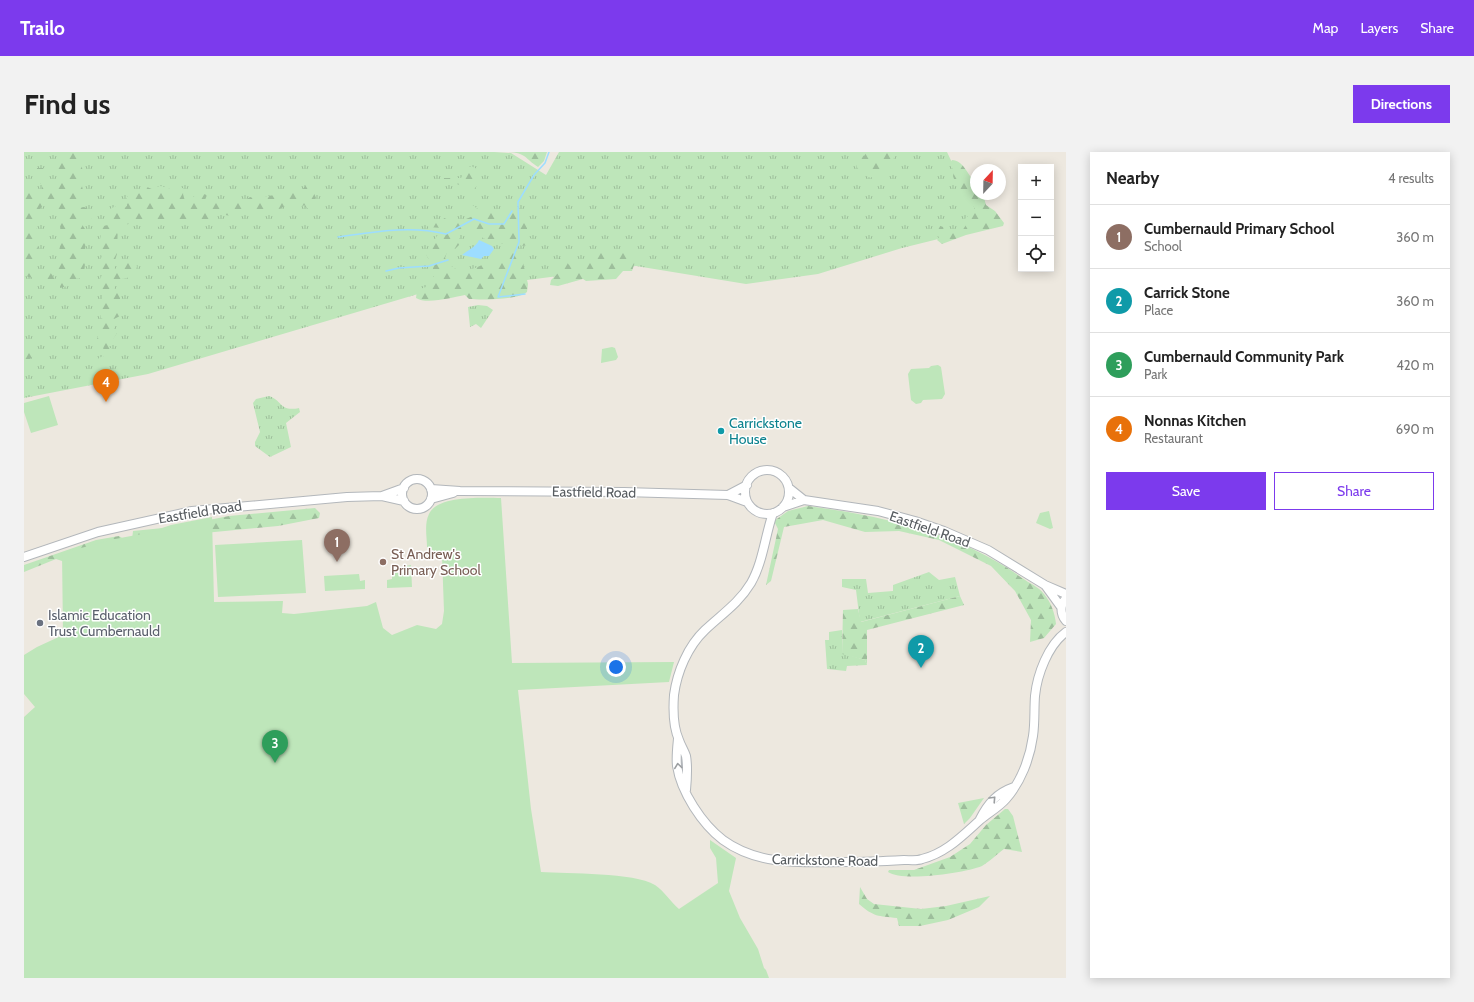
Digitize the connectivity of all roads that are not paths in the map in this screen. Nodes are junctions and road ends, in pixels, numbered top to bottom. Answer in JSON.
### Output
{"nodes":[{"id":1,"x":747,"y":485,"type":"junction"},
{"id":2,"x":404,"y":488,"type":"junction"},
{"id":3,"x":789,"y":488,"type":"junction"},
{"id":4,"x":431,"y":489,"type":"junction"},
{"id":5,"x":460,"y":491,"type":"junction"},
{"id":6,"x":728,"y":495,"type":"junction"},
{"id":7,"x":382,"y":496,"type":"junction"},
{"id":8,"x":431,"y":499,"type":"junction"},
{"id":9,"x":804,"y":500,"type":"junction"},
{"id":10,"x":404,"y":501,"type":"junction"},
{"id":11,"x":747,"y":502,"type":"junction"},
{"id":12,"x":783,"y":507,"type":"junction"},
{"id":13,"x":760,"y":513,"type":"junction"},
{"id":14,"x":773,"y":513,"type":"junction"},
{"id":15,"x":766,"y":531,"type":"junction"},
{"id":16,"x":24,"y":556,"type":"edge"},
{"id":17,"x":1045,"y":585,"type":"junction"},
{"id":18,"x":1066,"y":594,"type":"edge"},
{"id":19,"x":1066,"y":598,"type":"edge"},
{"id":20,"x":1061,"y":607,"type":"junction"},
{"id":21,"x":1065,"y":620,"type":"edge"},
{"id":22,"x":1064,"y":633,"type":"edge"}],
"edges":[{"from":1,"to":3,"type":"street"},
{"from":1,"to":6,"type":"street","name":"Eastfield Road"},
{"from":1,"to":11,"type":"street"},
{"from":2,"to":4,"type":"street","name":"Eastfield Road"},
{"from":2,"to":7,"type":"street","name":"Eastfield Road"},
{"from":2,"to":10,"type":"street"},
{"from":3,"to":9,"type":"street"},
{"from":3,"to":12,"type":"street"},
{"from":4,"to":5,"type":"street","name":"Eastfield Road"},
{"from":4,"to":8,"type":"street"},
{"from":5,"to":6,"type":"street","name":"Eastfield Road"},
{"from":5,"to":8,"type":"street","name":"Eastfield Road"},
{"from":6,"to":11,"type":"street","name":"Eastfield Road"},
{"from":7,"to":10,"type":"street","name":"Eastfield Road"},
{"from":7,"to":16,"type":"street","name":"Eastfield Road"},
{"from":8,"to":10,"type":"street","name":"Eastfield Road"},
{"from":9,"to":12,"type":"street","name":"Eastfield Road"},
{"from":9,"to":17,"type":"street","name":"Eastfield Road"},
{"from":11,"to":13,"type":"street"},
{"from":12,"to":14,"type":"street"},
{"from":13,"to":14,"type":"street"},
{"from":13,"to":15,"type":"street"},
{"from":14,"to":15,"type":"street","name":"Carrickstone Road"},
{"from":15,"to":22,"type":"street","name":"Carrickstone Road"},
{"from":17,"to":18,"type":"street","name":"Eastfield Road"},
{"from":17,"to":20,"type":"street","name":"Eastfield Road"},
{"from":19,"to":20,"type":"street"},
{"from":20,"to":21,"type":"street","name":"Carrickstone Road"},
{"from":21,"to":22,"type":"street","name":"Carrickstone Road"}]}
